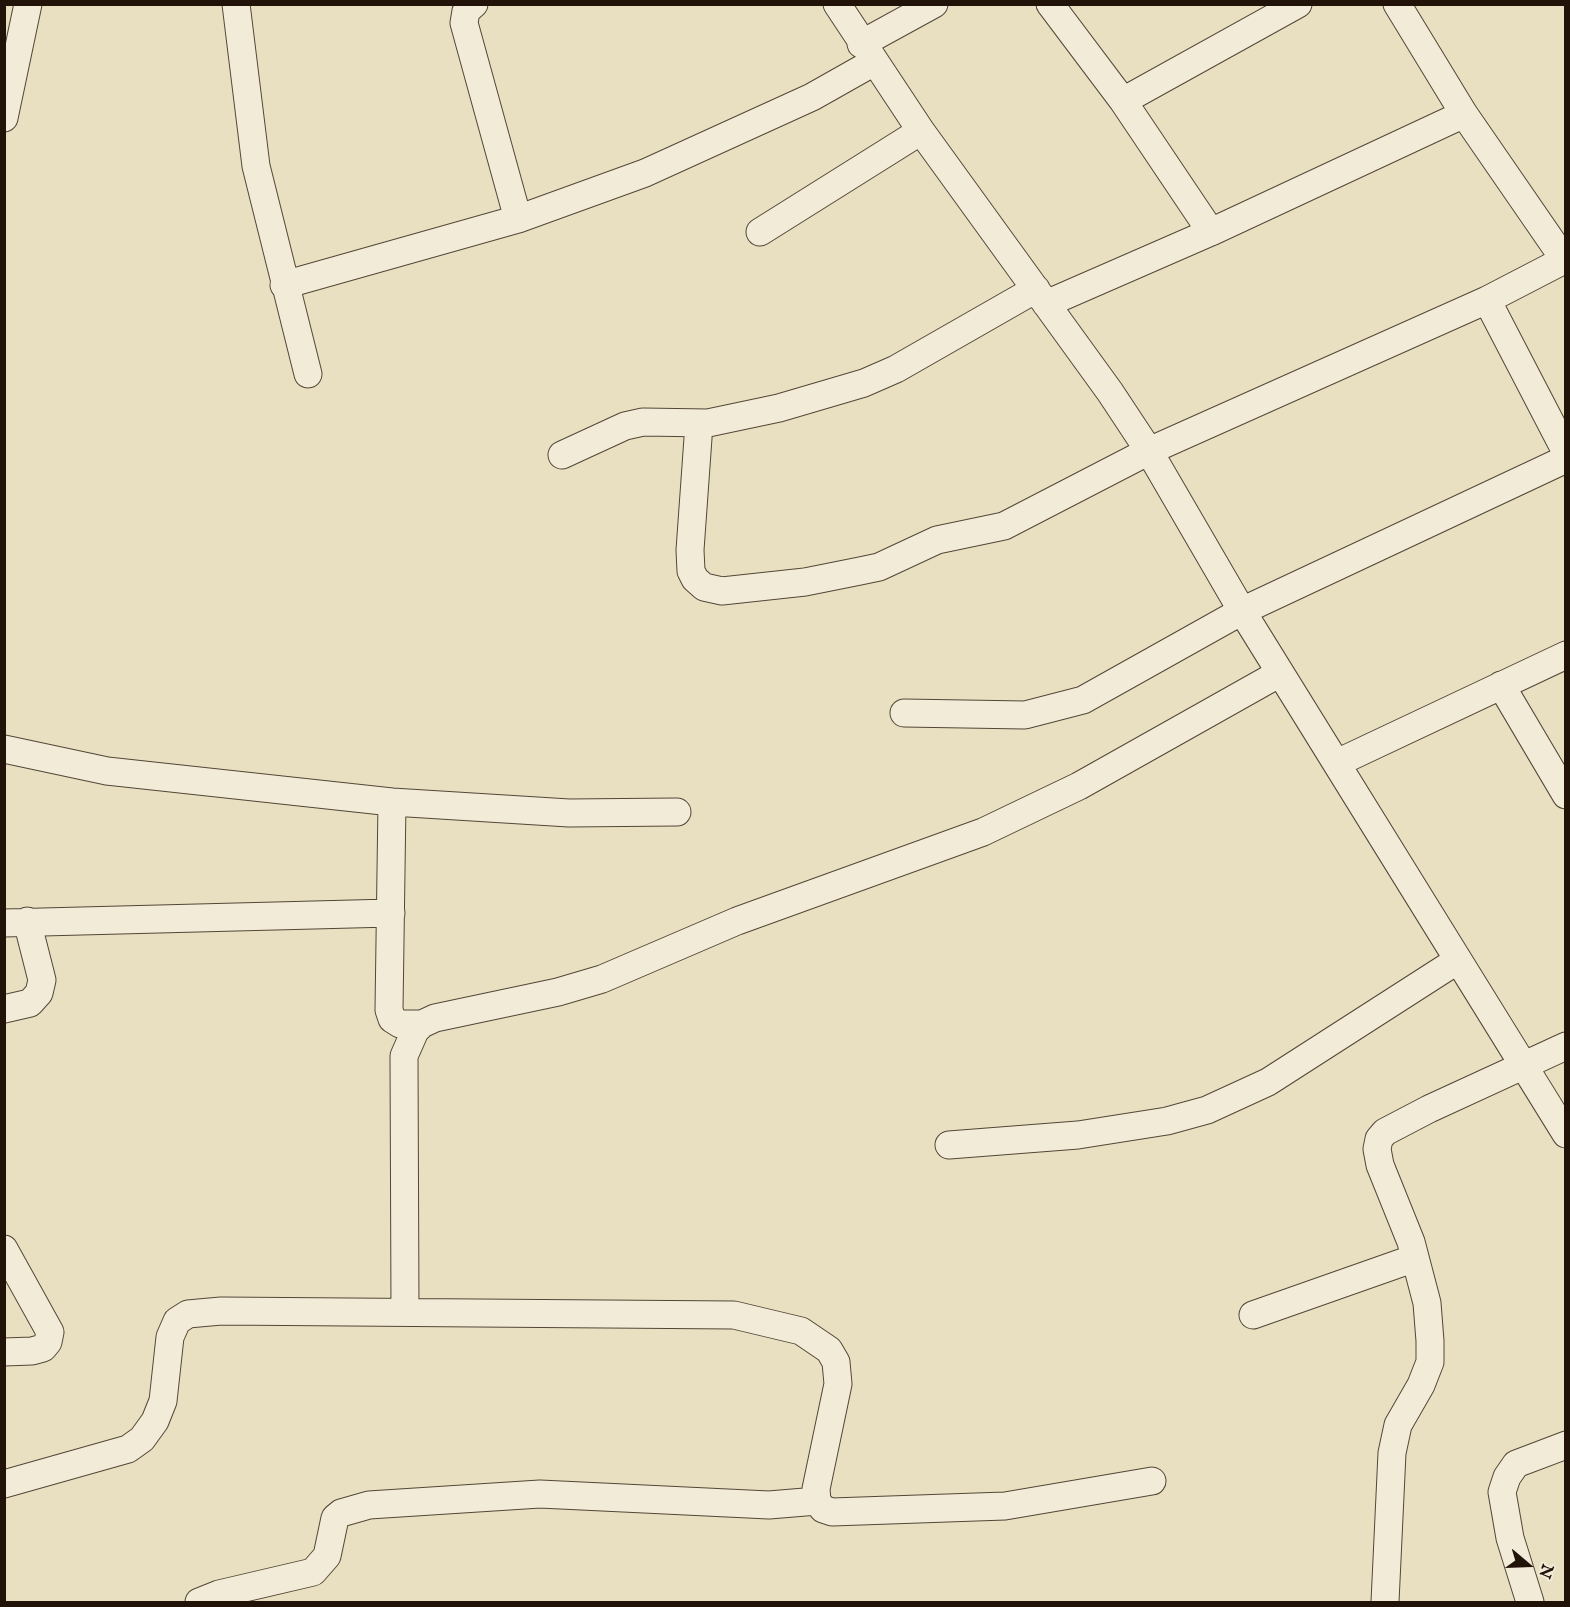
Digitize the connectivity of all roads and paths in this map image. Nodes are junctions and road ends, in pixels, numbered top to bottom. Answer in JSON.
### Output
{"nodes":[{"id":1,"x":28,"y":4,"type":"edge"},
{"id":2,"x":237,"y":4,"type":"edge"},
{"id":3,"x":474,"y":4,"type":"edge"},
{"id":4,"x":837,"y":4,"type":"edge"},
{"id":5,"x":934,"y":4,"type":"edge"},
{"id":6,"x":1050,"y":4,"type":"edge"},
{"id":7,"x":1298,"y":4,"type":"edge"},
{"id":8,"x":1397,"y":4,"type":"edge"},
{"id":9,"x":868,"y":53,"type":"junction"},
{"id":10,"x":1123,"y":100,"type":"junction"},
{"id":11,"x":1464,"y":114,"type":"junction"},
{"id":12,"x":4,"y":118,"type":"edge"},
{"id":13,"x":921,"y":131,"type":"junction"},
{"id":14,"x":518,"y":219,"type":"junction"},
{"id":15,"x":760,"y":232,"type":"dead end"},
{"id":16,"x":1211,"y":232,"type":"junction"},
{"id":17,"x":1565,"y":259,"type":"edge"},
{"id":18,"x":284,"y":285,"type":"junction"},
{"id":19,"x":1041,"y":297,"type":"junction"},
{"id":20,"x":1487,"y":300,"type":"junction"},
{"id":21,"x":308,"y":374,"type":"dead end"},
{"id":22,"x":699,"y":424,"type":"junction"},
{"id":23,"x":1149,"y":452,"type":"junction"},
{"id":24,"x":1566,"y":452,"type":"edge"},
{"id":25,"x":562,"y":455,"type":"dead end"},
{"id":26,"x":1566,"y":459,"type":"edge"},
{"id":27,"x":1242,"y":611,"type":"junction"},
{"id":28,"x":1566,"y":655,"type":"edge"},
{"id":29,"x":1280,"y":673,"type":"junction"},
{"id":30,"x":1501,"y":685,"type":"junction"},
{"id":31,"x":904,"y":713,"type":"dead end"},
{"id":32,"x":4,"y":749,"type":"edge"},
{"id":33,"x":1336,"y":763,"type":"junction"},
{"id":34,"x":1566,"y":795,"type":"edge"},
{"id":35,"x":392,"y":802,"type":"junction"},
{"id":36,"x":677,"y":812,"type":"dead end"},
{"id":37,"x":391,"y":914,"type":"junction"},
{"id":38,"x":16,"y":922,"type":"edge"},
{"id":39,"x":1458,"y":960,"type":"junction"},
{"id":40,"x":4,"y":1009,"type":"edge"},
{"id":41,"x":422,"y":1024,"type":"junction"},
{"id":42,"x":1566,"y":1046,"type":"edge"},
{"id":43,"x":1524,"y":1067,"type":"junction"},
{"id":44,"x":1566,"y":1134,"type":"edge"},
{"id":45,"x":949,"y":1145,"type":"dead end"},
{"id":46,"x":4,"y":1249,"type":"edge"},
{"id":47,"x":1415,"y":1258,"type":"junction"},
{"id":48,"x":405,"y":1311,"type":"junction"},
{"id":49,"x":1253,"y":1315,"type":"dead end"},
{"id":50,"x":4,"y":1352,"type":"edge"},
{"id":51,"x":1566,"y":1445,"type":"edge"},
{"id":52,"x":1152,"y":1480,"type":"dead end"},
{"id":53,"x":4,"y":1484,"type":"edge"},
{"id":54,"x":817,"y":1502,"type":"junction"},
{"id":55,"x":199,"y":1602,"type":"edge"},
{"id":56,"x":1385,"y":1602,"type":"edge"},
{"id":57,"x":1530,"y":1602,"type":"edge"}],
"edges":[{"from":1,"to":12,"type":"street"},
{"from":2,"to":18,"type":"street"},
{"from":3,"to":14,"type":"street"},
{"from":4,"to":9,"type":"street"},
{"from":5,"to":9,"type":"street"},
{"from":6,"to":10,"type":"street"},
{"from":7,"to":10,"type":"street"},
{"from":8,"to":11,"type":"street"},
{"from":9,"to":13,"type":"street"},
{"from":9,"to":14,"type":"street"},
{"from":10,"to":16,"type":"street"},
{"from":11,"to":16,"type":"street"},
{"from":11,"to":17,"type":"street"},
{"from":13,"to":15,"type":"street"},
{"from":13,"to":19,"type":"street"},
{"from":14,"to":18,"type":"street"},
{"from":16,"to":19,"type":"street"},
{"from":17,"to":20,"type":"street"},
{"from":18,"to":21,"type":"street"},
{"from":19,"to":22,"type":"street"},
{"from":19,"to":23,"type":"street"},
{"from":20,"to":23,"type":"street"},
{"from":20,"to":24,"type":"street"},
{"from":22,"to":23,"type":"street"},
{"from":22,"to":25,"type":"street"},
{"from":23,"to":27,"type":"street"},
{"from":26,"to":27,"type":"street"},
{"from":27,"to":29,"type":"street"},
{"from":27,"to":31,"type":"street"},
{"from":28,"to":30,"type":"street"},
{"from":29,"to":33,"type":"street"},
{"from":29,"to":41,"type":"street"},
{"from":30,"to":33,"type":"street"},
{"from":30,"to":34,"type":"street"},
{"from":32,"to":35,"type":"street"},
{"from":33,"to":39,"type":"street"},
{"from":35,"to":36,"type":"street"},
{"from":35,"to":37,"type":"street"},
{"from":37,"to":38,"type":"street"},
{"from":37,"to":41,"type":"street"},
{"from":38,"to":40,"type":"street"},
{"from":39,"to":43,"type":"street"},
{"from":39,"to":45,"type":"street"},
{"from":41,"to":48,"type":"street"},
{"from":42,"to":43,"type":"street"},
{"from":43,"to":44,"type":"street"},
{"from":43,"to":47,"type":"street"},
{"from":46,"to":50,"type":"street"},
{"from":47,"to":49,"type":"street"},
{"from":47,"to":56,"type":"street"},
{"from":48,"to":53,"type":"street"},
{"from":48,"to":54,"type":"street"},
{"from":51,"to":57,"type":"street"},
{"from":52,"to":54,"type":"street"},
{"from":54,"to":55,"type":"street"}]}
